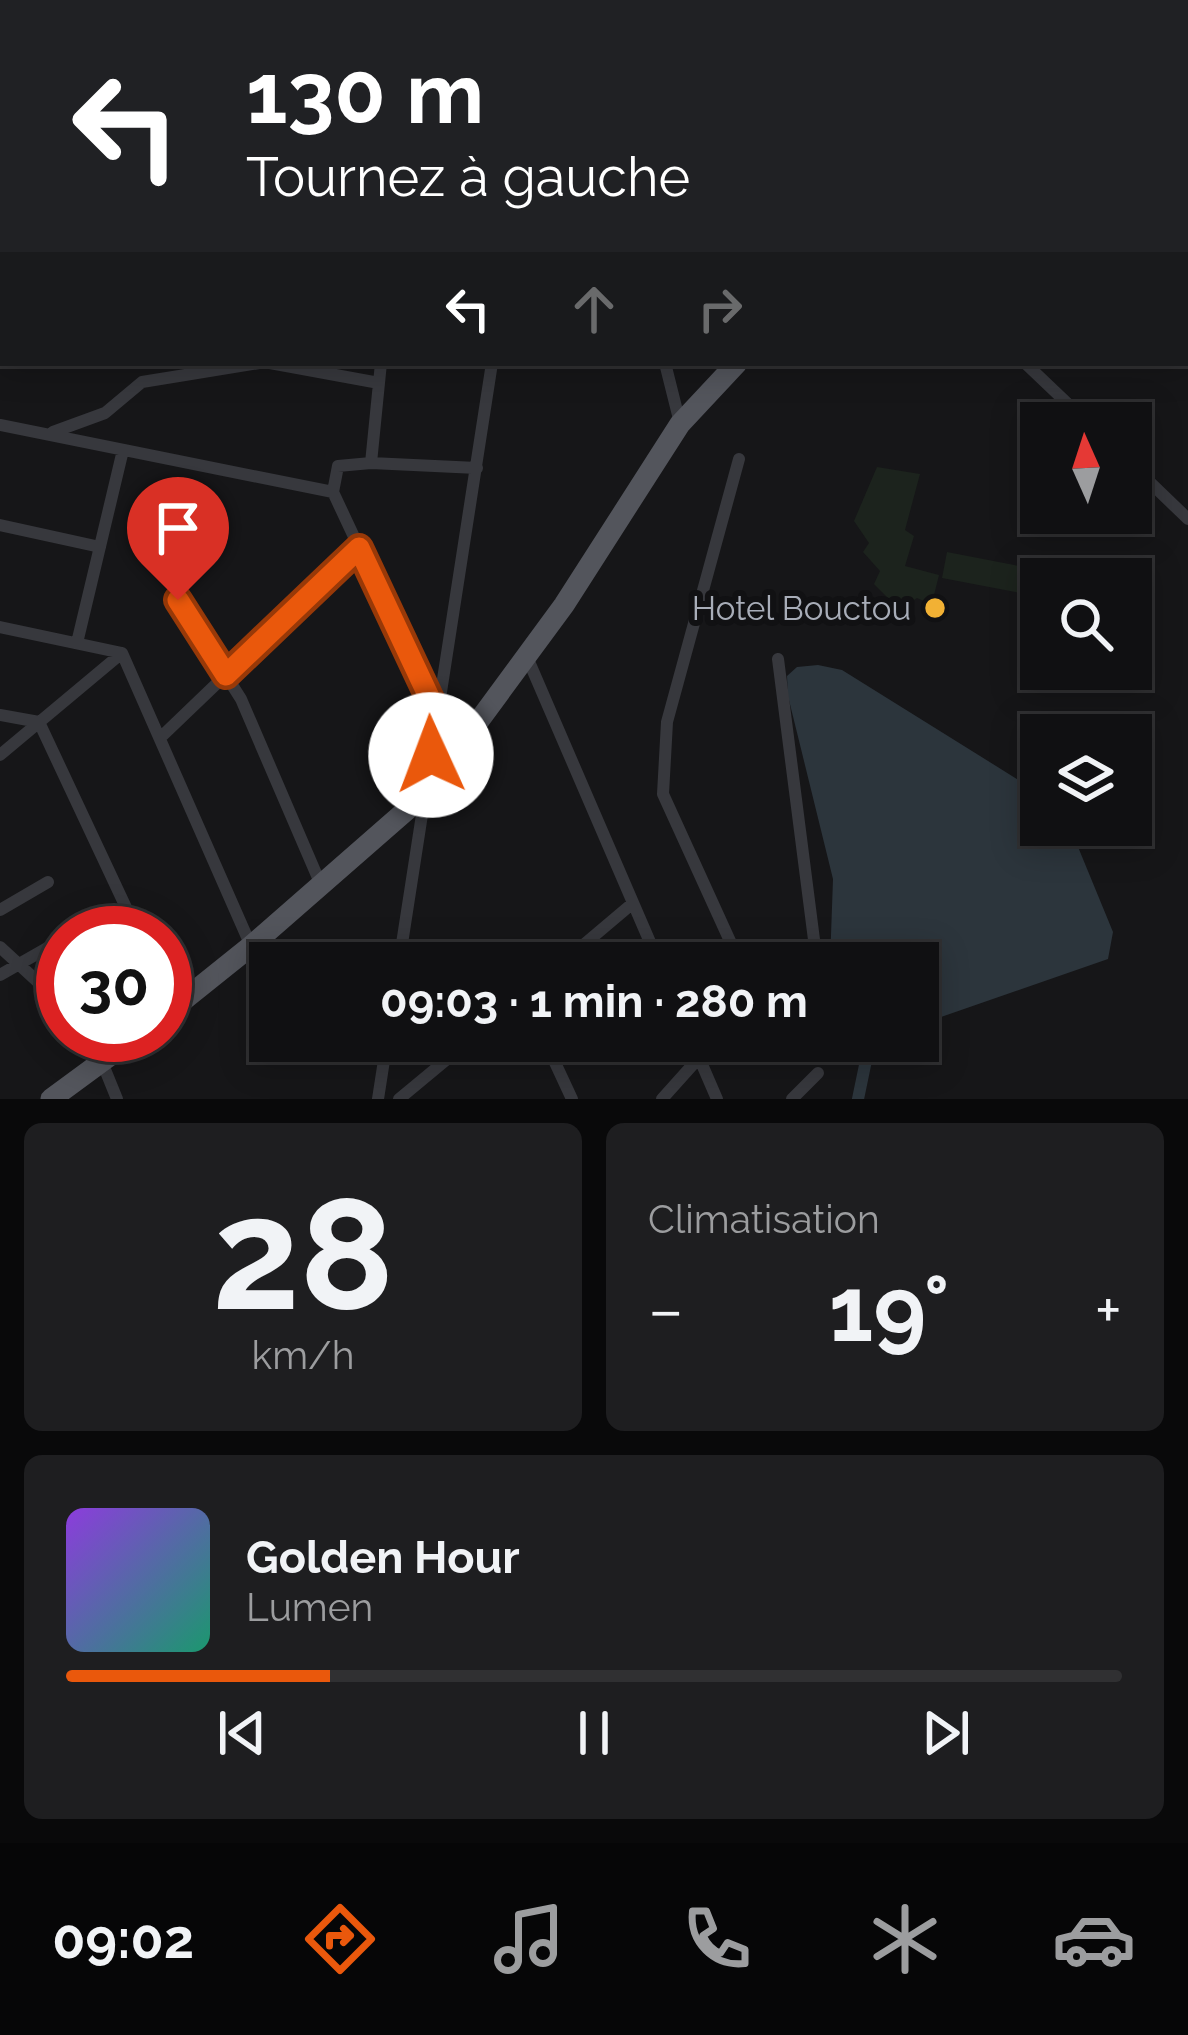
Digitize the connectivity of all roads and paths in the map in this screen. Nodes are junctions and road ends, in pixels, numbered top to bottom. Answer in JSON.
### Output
{"nodes":[{"id":1,"x":241,"y":366,"type":"edge"},
{"id":2,"x":300,"y":366,"type":"edge"},
{"id":3,"x":381,"y":366,"type":"edge"},
{"id":4,"x":492,"y":366,"type":"edge"},
{"id":5,"x":666,"y":366,"type":"edge"},
{"id":6,"x":734,"y":366,"type":"edge"},
{"id":7,"x":1028,"y":366,"type":"edge"},
{"id":8,"x":379,"y":383,"type":"junction"},
{"id":9,"x":1066,"y":402,"type":"edge"},
{"id":10,"x":680,"y":424,"type":"junction"},
{"id":11,"x":0,"y":425,"type":"edge"},
{"id":12,"x":46,"y":434,"type":"junction"},
{"id":13,"x":123,"y":450,"type":"junction"},
{"id":14,"x":740,"y":459,"type":"dead end"},
{"id":15,"x":371,"y":463,"type":"junction"},
{"id":16,"x":477,"y":468,"type":"junction"},
{"id":17,"x":1152,"y":484,"type":"edge"},
{"id":18,"x":333,"y":492,"type":"junction"},
{"id":19,"x":1188,"y":519,"type":"edge"},
{"id":20,"x":0,"y":526,"type":"edge"},
{"id":21,"x":100,"y":547,"type":"junction"},
{"id":22,"x":359,"y":548,"type":"junction"},
{"id":23,"x":178,"y":600,"type":"dead end"},
{"id":24,"x":0,"y":627,"type":"edge"},
{"id":25,"x":77,"y":643,"type":"junction"},
{"id":26,"x":122,"y":653,"type":"junction"},
{"id":27,"x":526,"y":656,"type":"junction"},
{"id":28,"x":778,"y":659,"type":"dead end"},
{"id":29,"x":226,"y":675,"type":"junction"},
{"id":30,"x":0,"y":715,"type":"edge"},
{"id":31,"x":438,"y":716,"type":"junction"},
{"id":32,"x":39,"y":722,"type":"junction"},
{"id":33,"x":160,"y":738,"type":"junction"},
{"id":34,"x":0,"y":754,"type":"edge"},
{"id":35,"x":424,"y":794,"type":"junction"},
{"id":36,"x":48,"y":882,"type":"dead end"},
{"id":37,"x":321,"y":885,"type":"junction"},
{"id":38,"x":0,"y":892,"type":"edge"},
{"id":39,"x":633,"y":903,"type":"junction"},
{"id":40,"x":125,"y":906,"type":"edge"},
{"id":41,"x":0,"y":909,"type":"edge"},
{"id":42,"x":249,"y":942,"type":"edge"},
{"id":43,"x":256,"y":942,"type":"edge"},
{"id":44,"x":402,"y":942,"type":"edge"},
{"id":45,"x":587,"y":942,"type":"edge"},
{"id":46,"x":649,"y":942,"type":"edge"},
{"id":47,"x":730,"y":942,"type":"edge"},
{"id":48,"x":815,"y":942,"type":"edge"},
{"id":49,"x":0,"y":947,"type":"edge"},
{"id":50,"x":249,"y":947,"type":"edge"},
{"id":51,"x":36,"y":955,"type":"edge"},
{"id":52,"x":18,"y":965,"type":"junction"},
{"id":53,"x":0,"y":975,"type":"edge"},
{"id":54,"x":36,"y":981,"type":"edge"},
{"id":55,"x":192,"y":987,"type":"edge"},
{"id":56,"x":92,"y":1062,"type":"edge"},
{"id":57,"x":107,"y":1062,"type":"edge"},
{"id":58,"x":384,"y":1062,"type":"edge"},
{"id":59,"x":444,"y":1062,"type":"edge"},
{"id":60,"x":555,"y":1062,"type":"edge"},
{"id":61,"x":695,"y":1062,"type":"edge"},
{"id":62,"x":701,"y":1062,"type":"edge"},
{"id":63,"x":818,"y":1072,"type":"dead end"},
{"id":64,"x":51,"y":1099,"type":"edge"},
{"id":65,"x":117,"y":1099,"type":"edge"},
{"id":66,"x":378,"y":1099,"type":"edge"},
{"id":67,"x":399,"y":1099,"type":"edge"},
{"id":68,"x":572,"y":1099,"type":"edge"},
{"id":69,"x":662,"y":1099,"type":"edge"},
{"id":70,"x":717,"y":1099,"type":"edge"},
{"id":71,"x":792,"y":1099,"type":"edge"}],
"edges":[{"from":1,"to":12,"type":"street"},
{"from":2,"to":8,"type":"street"},
{"from":3,"to":8,"type":"street"},
{"from":4,"to":16,"type":"street"},
{"from":5,"to":10,"type":"street"},
{"from":6,"to":10,"type":"main road"},
{"from":7,"to":9,"type":"street"},
{"from":8,"to":15,"type":"street"},
{"from":10,"to":27,"type":"main road"},
{"from":11,"to":12,"type":"street"},
{"from":12,"to":13,"type":"street"},
{"from":13,"to":18,"type":"street"},
{"from":13,"to":21,"type":"street"},
{"from":14,"to":47,"type":"street"},
{"from":15,"to":16,"type":"street"},
{"from":15,"to":18,"type":"street"},
{"from":16,"to":31,"type":"street"},
{"from":17,"to":19,"type":"street"},
{"from":18,"to":22,"type":"street"},
{"from":20,"to":21,"type":"street"},
{"from":21,"to":25,"type":"street"},
{"from":22,"to":29,"type":"street"},
{"from":22,"to":31,"type":"street"},
{"from":23,"to":29,"type":"street"},
{"from":24,"to":25,"type":"street"},
{"from":25,"to":26,"type":"street"},
{"from":26,"to":32,"type":"street"},
{"from":26,"to":33,"type":"street"},
{"from":27,"to":35,"type":"main road"},
{"from":27,"to":39,"type":"street"},
{"from":28,"to":48,"type":"street"},
{"from":29,"to":33,"type":"street"},
{"from":29,"to":37,"type":"street"},
{"from":30,"to":32,"type":"street"},
{"from":31,"to":35,"type":"street"},
{"from":32,"to":34,"type":"street"},
{"from":32,"to":40,"type":"street"},
{"from":33,"to":42,"type":"street"},
{"from":35,"to":37,"type":"main road"},
{"from":35,"to":44,"type":"street"},
{"from":36,"to":41,"type":"street"},
{"from":37,"to":43,"type":"main road"},
{"from":38,"to":41,"type":"street"},
{"from":39,"to":45,"type":"street"},
{"from":39,"to":46,"type":"street"},
{"from":49,"to":52,"type":"street"},
{"from":50,"to":55,"type":"main road"},
{"from":51,"to":52,"type":"street"},
{"from":52,"to":53,"type":"street"},
{"from":52,"to":54,"type":"street"},
{"from":56,"to":64,"type":"main road"},
{"from":57,"to":65,"type":"street"},
{"from":58,"to":66,"type":"street"},
{"from":59,"to":67,"type":"street"},
{"from":60,"to":68,"type":"street"},
{"from":61,"to":69,"type":"street"},
{"from":62,"to":70,"type":"street"},
{"from":63,"to":71,"type":"street"}]}
